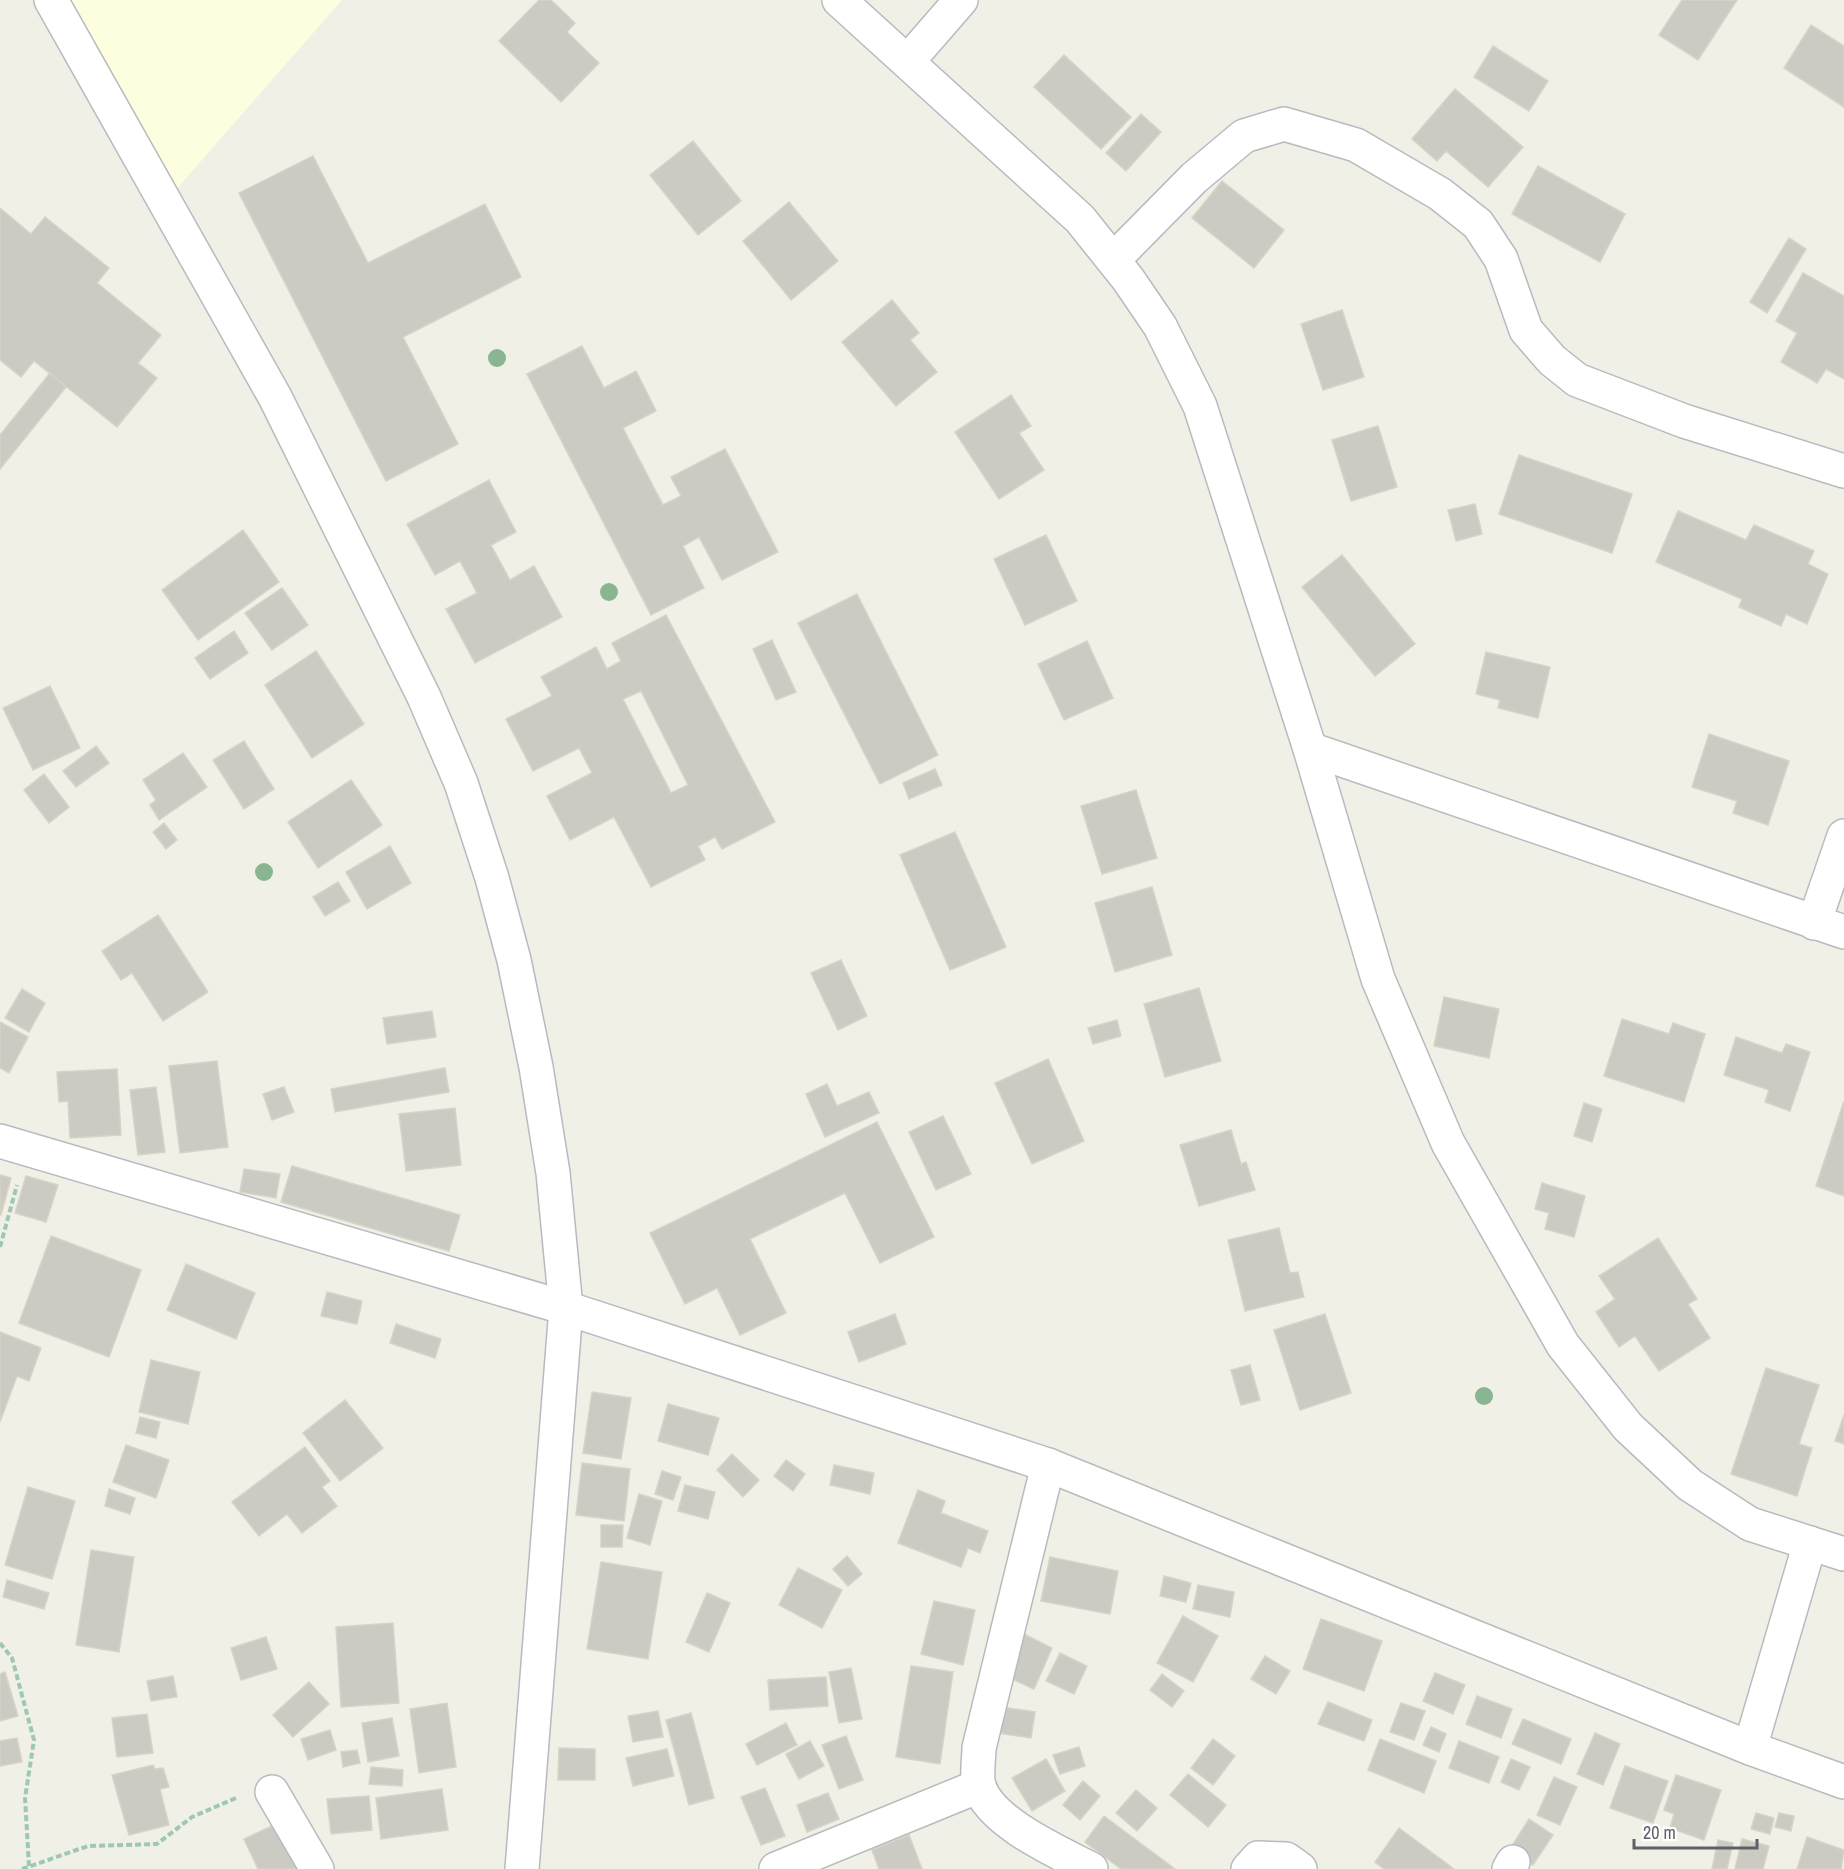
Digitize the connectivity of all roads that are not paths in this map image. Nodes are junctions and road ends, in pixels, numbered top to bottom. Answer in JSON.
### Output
{"nodes":[{"id":1,"x":51,"y":0,"type":"edge"},
{"id":2,"x":839,"y":0,"type":"edge"},
{"id":3,"x":961,"y":0,"type":"edge"},
{"id":4,"x":908,"y":62,"type":"junction"},
{"id":5,"x":1113,"y":260,"type":"junction"},
{"id":6,"x":1844,"y":471,"type":"edge"},
{"id":7,"x":1310,"y":749,"type":"junction"},
{"id":8,"x":1844,"y":836,"type":"edge"},
{"id":9,"x":1829,"y":927,"type":"edge"},
{"id":10,"x":13,"y":1146,"type":"edge"},
{"id":11,"x":566,"y":1308,"type":"junction"},
{"id":12,"x":1048,"y":1465,"type":"junction"},
{"id":13,"x":1810,"y":1543,"type":"junction"},
{"id":14,"x":1844,"y":1554,"type":"edge"},
{"id":15,"x":1750,"y":1748,"type":"junction"},
{"id":16,"x":1844,"y":1782,"type":"edge"},
{"id":17,"x":979,"y":1786,"type":"junction"},
{"id":18,"x":272,"y":1792,"type":"road end"},
{"id":19,"x":779,"y":1868,"type":"edge"},
{"id":20,"x":317,"y":1869,"type":"edge"},
{"id":21,"x":522,"y":1869,"type":"edge"},
{"id":22,"x":1090,"y":1869,"type":"edge"},
{"id":23,"x":1248,"y":1869,"type":"edge"},
{"id":24,"x":1300,"y":1869,"type":"edge"}],
"edges":[{"from":1,"to":11,"type":"street"},
{"from":2,"to":4,"type":"street"},
{"from":3,"to":4,"type":"street"},
{"from":4,"to":5,"type":"street"},
{"from":5,"to":6,"type":"street"},
{"from":5,"to":7,"type":"street"},
{"from":7,"to":9,"type":"street"},
{"from":7,"to":13,"type":"street"},
{"from":8,"to":9,"type":"street"},
{"from":10,"to":11,"type":"street"},
{"from":11,"to":12,"type":"street"},
{"from":11,"to":21,"type":"street"},
{"from":12,"to":15,"type":"street"},
{"from":12,"to":17,"type":"street"},
{"from":13,"to":14,"type":"street"},
{"from":13,"to":15,"type":"street"},
{"from":15,"to":16,"type":"street"},
{"from":17,"to":19,"type":"street"},
{"from":17,"to":22,"type":"street"},
{"from":18,"to":20,"type":"street"},
{"from":23,"to":24,"type":"street"}]}
